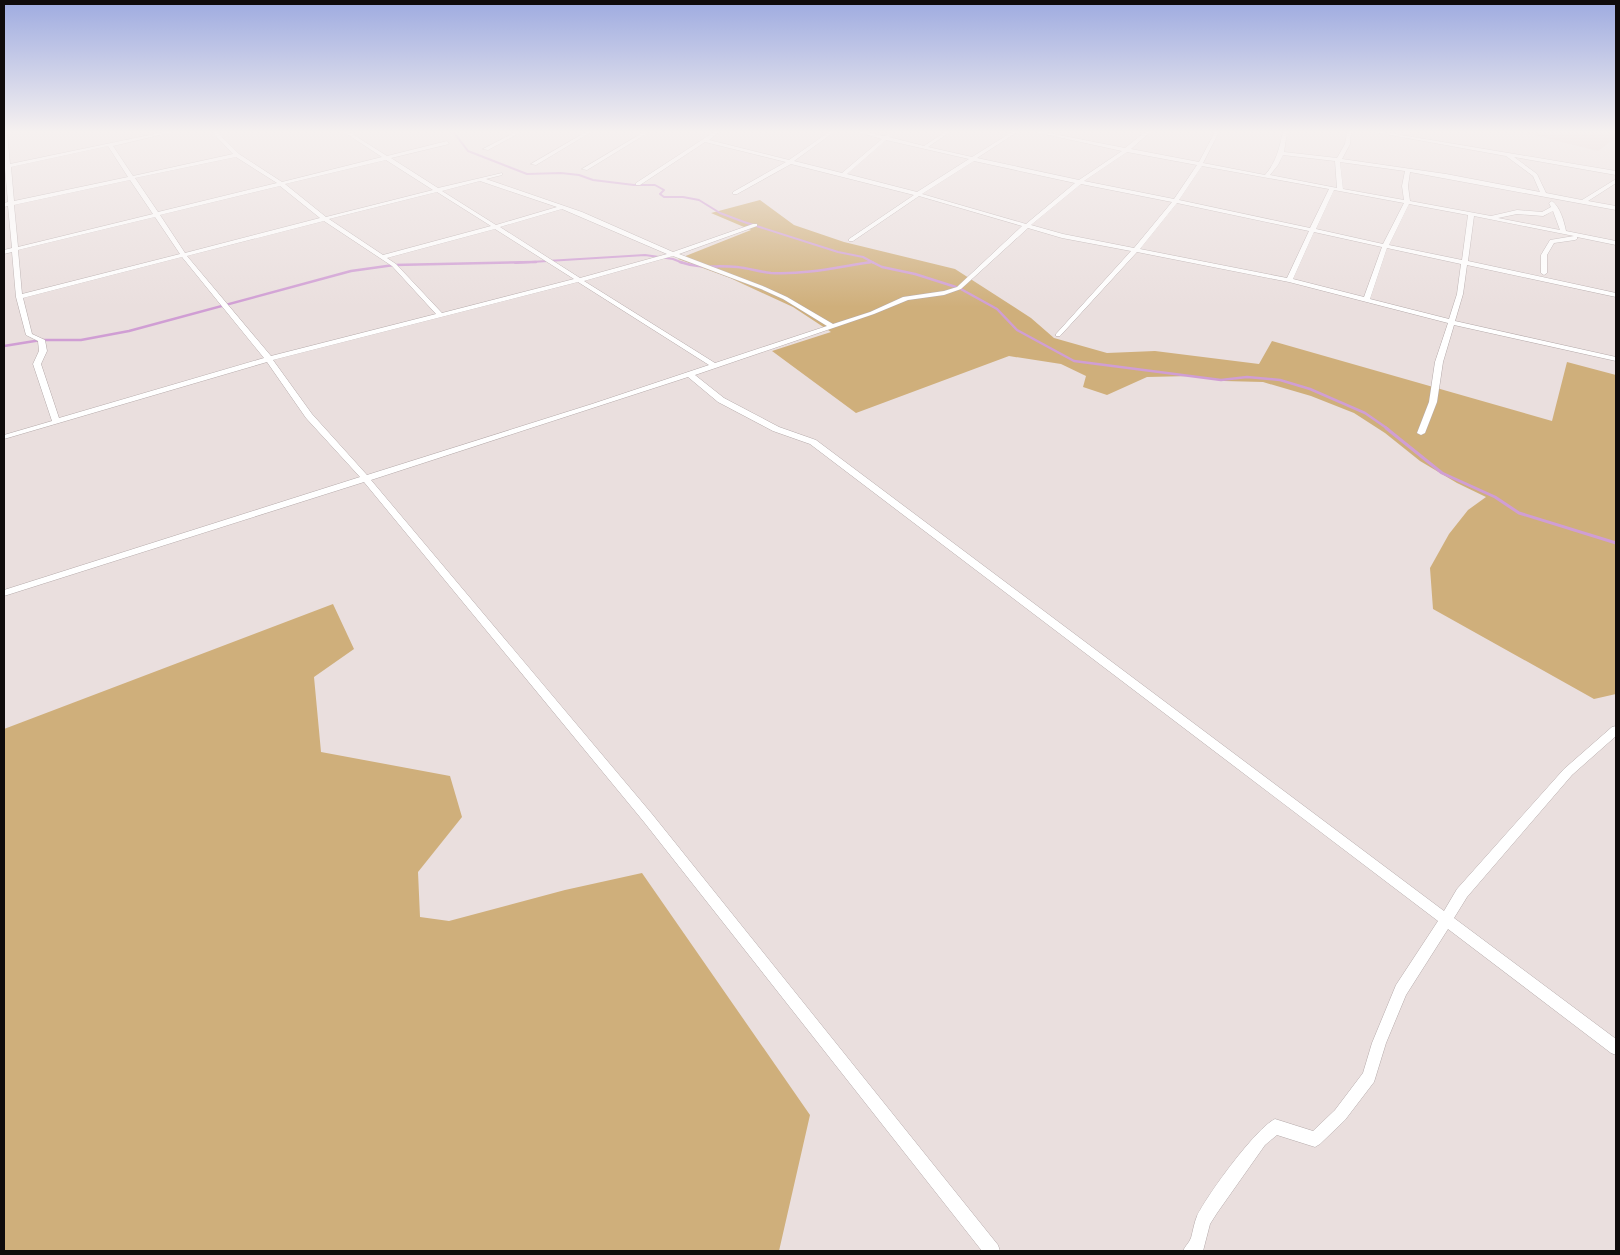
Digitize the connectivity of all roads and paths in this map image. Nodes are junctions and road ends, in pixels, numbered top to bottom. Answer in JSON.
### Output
{"nodes":[{"id":1,"x":6,"y":191,"type":"edge"},
{"id":2,"x":68,"y":191,"type":"edge"},
{"id":3,"x":139,"y":191,"type":"edge"},
{"id":4,"x":250,"y":191,"type":"edge"},
{"id":5,"x":289,"y":191,"type":"edge"},
{"id":6,"x":436,"y":191,"type":"edge"},
{"id":7,"x":439,"y":191,"type":"edge"},
{"id":8,"x":514,"y":191,"type":"edge"},
{"id":9,"x":739,"y":191,"type":"edge"},
{"id":10,"x":904,"y":191,"type":"edge"},
{"id":11,"x":924,"y":191,"type":"edge"},
{"id":12,"x":1070,"y":191,"type":"edge"},
{"id":13,"x":1123,"y":191,"type":"edge"},
{"id":14,"x":1182,"y":191,"type":"edge"},
{"id":15,"x":1331,"y":191,"type":"edge"},
{"id":16,"x":1348,"y":191,"type":"edge"},
{"id":17,"x":1405,"y":191,"type":"edge"},
{"id":18,"x":1522,"y":191,"type":"edge"},
{"id":19,"x":1544,"y":191,"type":"edge"},
{"id":20,"x":1602,"y":191,"type":"edge"},
{"id":21,"x":735,"y":193,"type":"dead end"},
{"id":22,"x":918,"y":194,"type":"junction"},
{"id":23,"x":1547,"y":195,"type":"junction"},
{"id":24,"x":1175,"y":201,"type":"junction"},
{"id":25,"x":1406,"y":202,"type":"junction"},
{"id":26,"x":1584,"y":202,"type":"junction"},
{"id":27,"x":7,"y":204,"type":"edge"},
{"id":28,"x":562,"y":207,"type":"junction"},
{"id":29,"x":1554,"y":208,"type":"junction"},
{"id":30,"x":1616,"y":208,"type":"edge"},
{"id":31,"x":156,"y":214,"type":"junction"},
{"id":32,"x":1471,"y":214,"type":"junction"},
{"id":33,"x":1489,"y":218,"type":"junction"},
{"id":34,"x":326,"y":220,"type":"junction"},
{"id":35,"x":755,"y":225,"type":"dead end"},
{"id":36,"x":494,"y":226,"type":"junction"},
{"id":37,"x":1027,"y":226,"type":"junction"},
{"id":38,"x":1312,"y":230,"type":"junction"},
{"id":39,"x":1563,"y":232,"type":"junction"},
{"id":40,"x":1588,"y":237,"type":"junction"},
{"id":41,"x":851,"y":240,"type":"dead end"},
{"id":42,"x":1616,"y":243,"type":"edge"},
{"id":43,"x":1385,"y":246,"type":"junction"},
{"id":44,"x":15,"y":250,"type":"junction"},
{"id":45,"x":1134,"y":250,"type":"junction"},
{"id":46,"x":4,"y":252,"type":"edge"},
{"id":47,"x":673,"y":254,"type":"junction"},
{"id":48,"x":184,"y":256,"type":"junction"},
{"id":49,"x":383,"y":257,"type":"junction"},
{"id":50,"x":1466,"y":263,"type":"junction"},
{"id":51,"x":1544,"y":273,"type":"dead end"},
{"id":52,"x":579,"y":280,"type":"junction"},
{"id":53,"x":1289,"y":280,"type":"junction"},
{"id":54,"x":1616,"y":295,"type":"edge"},
{"id":55,"x":19,"y":297,"type":"junction"},
{"id":56,"x":1366,"y":300,"type":"junction"},
{"id":57,"x":440,"y":315,"type":"junction"},
{"id":58,"x":1450,"y":322,"type":"junction"},
{"id":59,"x":832,"y":326,"type":"junction"},
{"id":60,"x":1058,"y":335,"type":"dead end"},
{"id":61,"x":269,"y":359,"type":"junction"},
{"id":62,"x":1616,"y":359,"type":"edge"},
{"id":63,"x":713,"y":365,"type":"junction"},
{"id":64,"x":690,"y":375,"type":"junction"},
{"id":65,"x":56,"y":422,"type":"junction"},
{"id":66,"x":1421,"y":433,"type":"dead end"},
{"id":67,"x":4,"y":437,"type":"edge"},
{"id":68,"x":367,"y":480,"type":"junction"},
{"id":69,"x":4,"y":594,"type":"edge"},
{"id":70,"x":1616,"y":730,"type":"edge"},
{"id":71,"x":1447,"y":918,"type":"junction"},
{"id":72,"x":1616,"y":1048,"type":"edge"},
{"id":73,"x":992,"y":1251,"type":"edge"},
{"id":74,"x":1191,"y":1251,"type":"edge"}],
"edges":[{"from":1,"to":27,"type":"street"},
{"from":2,"to":27,"type":"street"},
{"from":3,"to":31,"type":"street"},
{"from":4,"to":31,"type":"street"},
{"from":5,"to":34,"type":"street"},
{"from":6,"to":34,"type":"street"},
{"from":7,"to":36,"type":"street"},
{"from":8,"to":28,"type":"street"},
{"from":9,"to":21,"type":"street"},
{"from":10,"to":22,"type":"street"},
{"from":11,"to":22,"type":"street"},
{"from":12,"to":37,"type":"street"},
{"from":13,"to":24,"type":"street"},
{"from":14,"to":24,"type":"street"},
{"from":15,"to":38,"type":"street"},
{"from":16,"to":25,"type":"street"},
{"from":17,"to":25,"type":"street"},
{"from":18,"to":23,"type":"street"},
{"from":19,"to":23,"type":"street"},
{"from":20,"to":26,"type":"street"},
{"from":22,"to":37,"type":"street"},
{"from":22,"to":41,"type":"street"},
{"from":23,"to":26,"type":"street"},
{"from":23,"to":29,"type":"street"},
{"from":24,"to":38,"type":"street"},
{"from":24,"to":45,"type":"street"},
{"from":25,"to":32,"type":"street"},
{"from":25,"to":43,"type":"street"},
{"from":26,"to":30,"type":"street"},
{"from":27,"to":44,"type":"street"},
{"from":28,"to":36,"type":"street"},
{"from":28,"to":47,"type":"street"},
{"from":29,"to":33,"type":"street"},
{"from":29,"to":39,"type":"street"},
{"from":31,"to":44,"type":"street"},
{"from":31,"to":48,"type":"street"},
{"from":32,"to":33,"type":"street"},
{"from":32,"to":50,"type":"street"},
{"from":33,"to":39,"type":"street"},
{"from":34,"to":48,"type":"street"},
{"from":34,"to":49,"type":"street"},
{"from":35,"to":47,"type":"street"},
{"from":36,"to":49,"type":"street"},
{"from":36,"to":52,"type":"street"},
{"from":37,"to":45,"type":"street"},
{"from":37,"to":59,"type":"street"},
{"from":38,"to":43,"type":"street"},
{"from":38,"to":53,"type":"street"},
{"from":39,"to":40,"type":"street"},
{"from":40,"to":42,"type":"street"},
{"from":40,"to":51,"type":"street"},
{"from":43,"to":50,"type":"street"},
{"from":43,"to":56,"type":"street"},
{"from":44,"to":46,"type":"street"},
{"from":44,"to":55,"type":"street"},
{"from":45,"to":53,"type":"street"},
{"from":45,"to":60,"type":"street"},
{"from":47,"to":52,"type":"street"},
{"from":47,"to":59,"type":"street"},
{"from":48,"to":55,"type":"street"},
{"from":48,"to":61,"type":"street"},
{"from":49,"to":57,"type":"street"},
{"from":50,"to":54,"type":"street"},
{"from":50,"to":58,"type":"street"},
{"from":52,"to":57,"type":"street"},
{"from":52,"to":63,"type":"street"},
{"from":53,"to":56,"type":"street"},
{"from":55,"to":65,"type":"street"},
{"from":56,"to":58,"type":"street"},
{"from":57,"to":61,"type":"street"},
{"from":58,"to":62,"type":"street"},
{"from":58,"to":66,"type":"street"},
{"from":59,"to":63,"type":"street"},
{"from":61,"to":65,"type":"street"},
{"from":61,"to":68,"type":"street"},
{"from":63,"to":64,"type":"street"},
{"from":64,"to":68,"type":"street"},
{"from":64,"to":71,"type":"street"},
{"from":65,"to":67,"type":"street"},
{"from":68,"to":69,"type":"street"},
{"from":68,"to":73,"type":"street"},
{"from":70,"to":71,"type":"street"},
{"from":71,"to":72,"type":"street"},
{"from":71,"to":74,"type":"street"}]}
